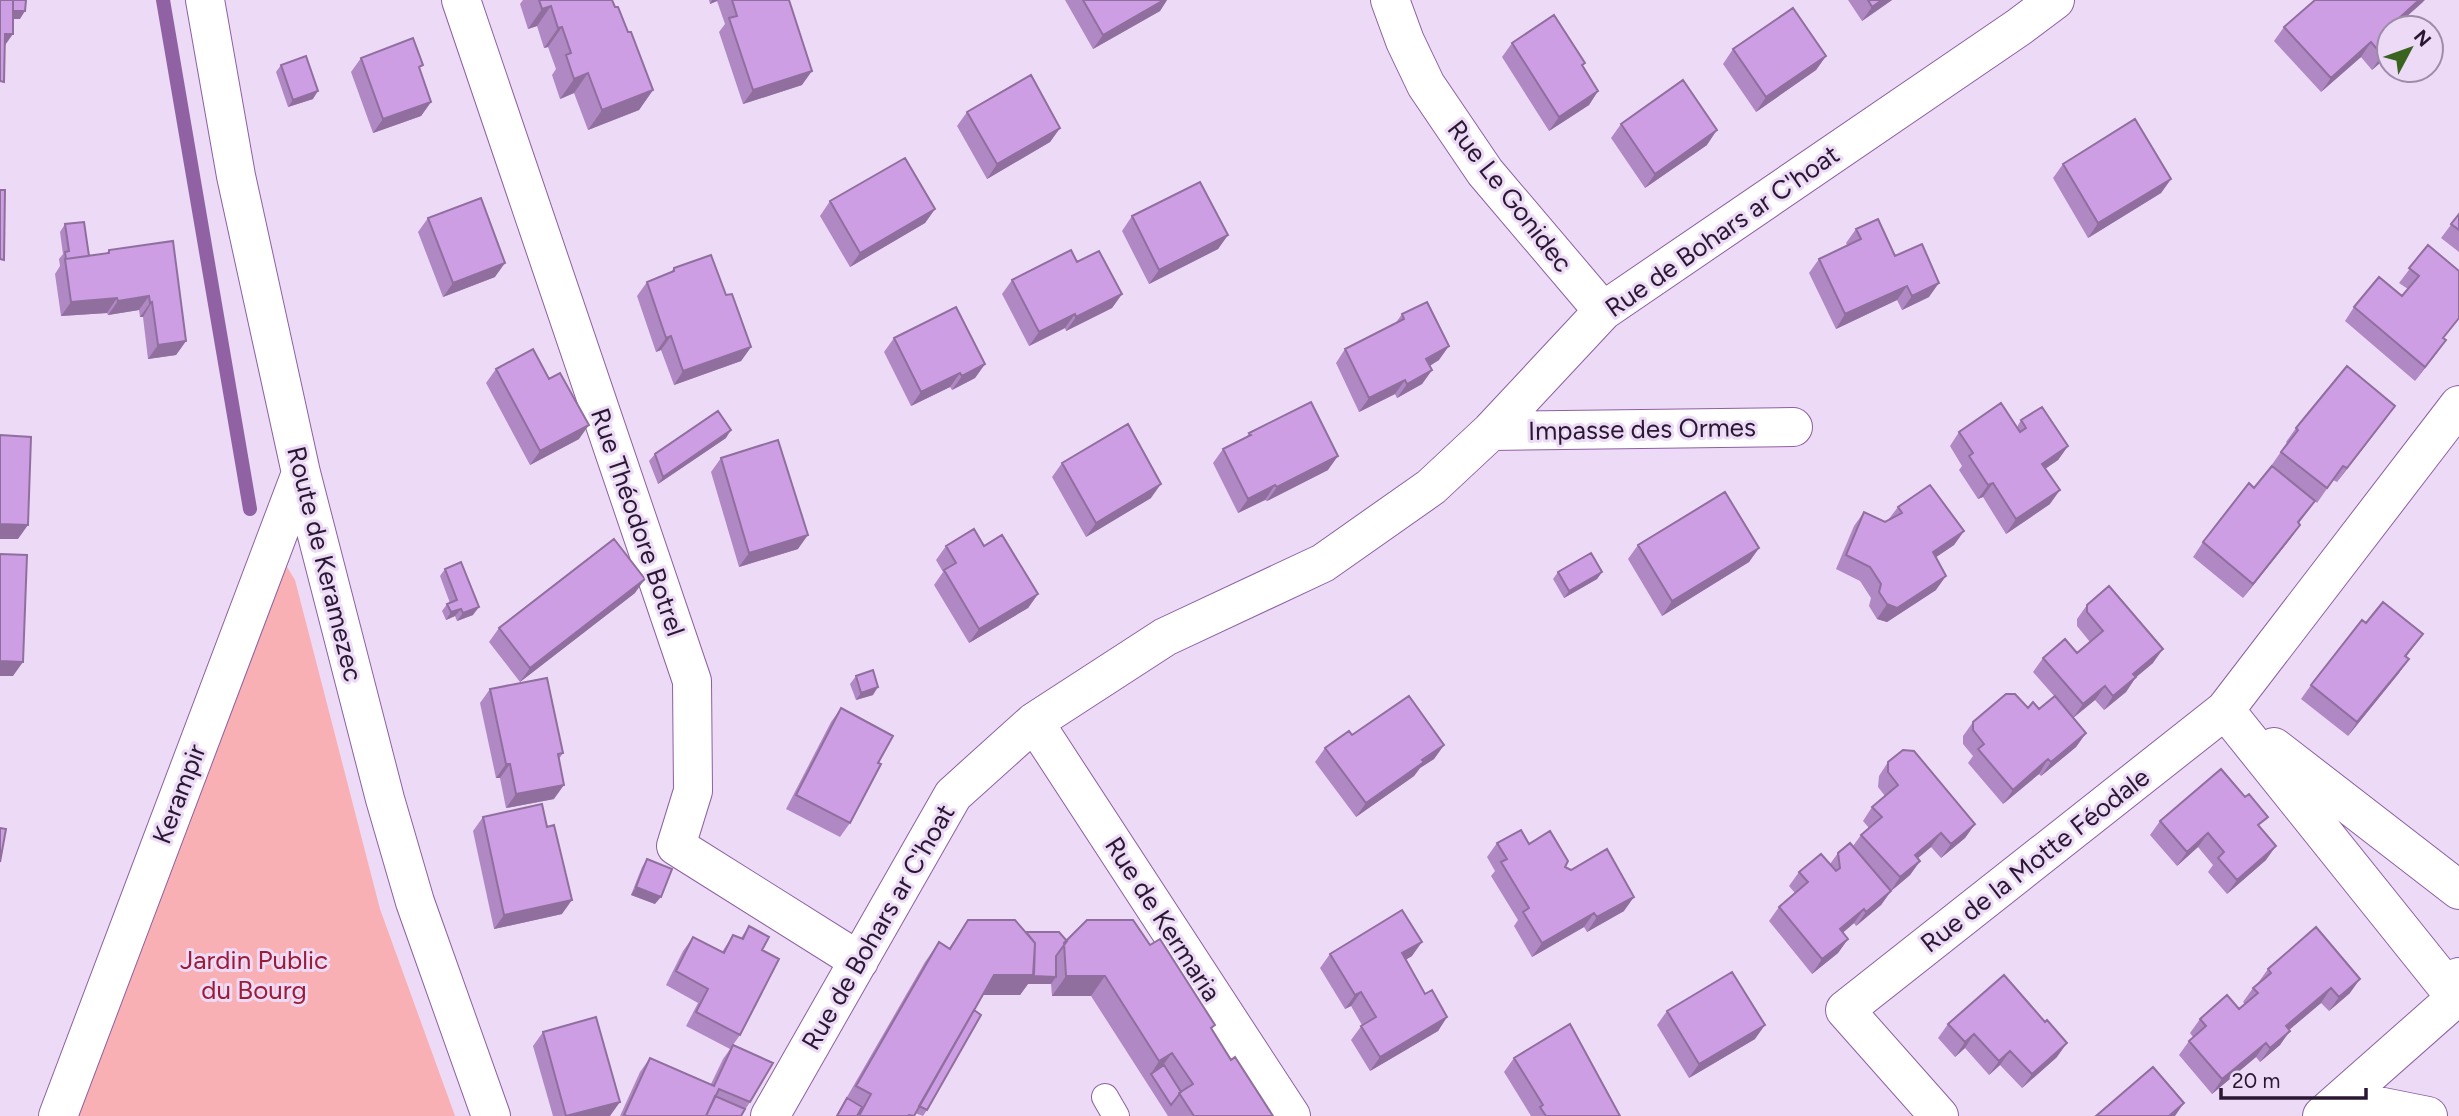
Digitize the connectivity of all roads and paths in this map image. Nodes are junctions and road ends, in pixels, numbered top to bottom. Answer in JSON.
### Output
{"nodes":[{"id":1,"x":205,"y":0,"type":"edge"},
{"id":2,"x":461,"y":0,"type":"edge"},
{"id":3,"x":1390,"y":0,"type":"edge"},
{"id":4,"x":2055,"y":0,"type":"edge"},
{"id":5,"x":1603,"y":311,"type":"junction"},
{"id":6,"x":2459,"y":405,"type":"edge"},
{"id":7,"x":1793,"y":427,"type":"dead end"},
{"id":8,"x":1491,"y":431,"type":"junction"},
{"id":9,"x":301,"y":473,"type":"junction"},
{"id":10,"x":2225,"y":710,"type":"junction"},
{"id":11,"x":1034,"y":722,"type":"junction"},
{"id":12,"x":2459,"y":890,"type":"edge"},
{"id":13,"x":859,"y":961,"type":"junction"},
{"id":14,"x":2459,"y":977,"type":"edge"},
{"id":15,"x":2459,"y":995,"type":"edge"},
{"id":16,"x":2332,"y":1107,"type":"edge"},
{"id":17,"x":58,"y":1116,"type":"edge"},
{"id":18,"x":491,"y":1116,"type":"edge"},
{"id":19,"x":770,"y":1116,"type":"edge"},
{"id":20,"x":1291,"y":1116,"type":"edge"},
{"id":21,"x":1939,"y":1116,"type":"edge"},
{"id":22,"x":2428,"y":1116,"type":"edge"}],
"edges":[{"from":1,"to":9,"type":"street","name":"Route de Keramezec"},
{"from":2,"to":13,"type":"street","name":"Rue Théodore Botrel"},
{"from":3,"to":5,"type":"street","name":"Rue Le Gonidec"},
{"from":4,"to":5,"type":"street","name":"Rue de Bohars ar C'hoat"},
{"from":5,"to":8,"type":"street","name":"Rue de Bohars ar C'hoat"},
{"from":6,"to":10,"type":"street","name":"Rue de la Motte Féodale"},
{"from":7,"to":8,"type":"street","name":"Impasse des Ormes"},
{"from":8,"to":11,"type":"street","name":"Rue de Bohars ar C'hoat"},
{"from":9,"to":17,"type":"street","name":"Kerampir"},
{"from":9,"to":18,"type":"street","name":"Route de Keramezec"},
{"from":10,"to":12,"type":"street"},
{"from":10,"to":14,"type":"street"},
{"from":10,"to":21,"type":"street","name":"Rue de la Motte Féodale"},
{"from":11,"to":13,"type":"street","name":"Rue de Bohars ar C'hoat"},
{"from":11,"to":20,"type":"street","name":"Rue de Kermaria"},
{"from":13,"to":19,"type":"street","name":"Rue de Bohars ar C'hoat"},
{"from":15,"to":16,"type":"street"},
{"from":16,"to":22,"type":"street"}]}
